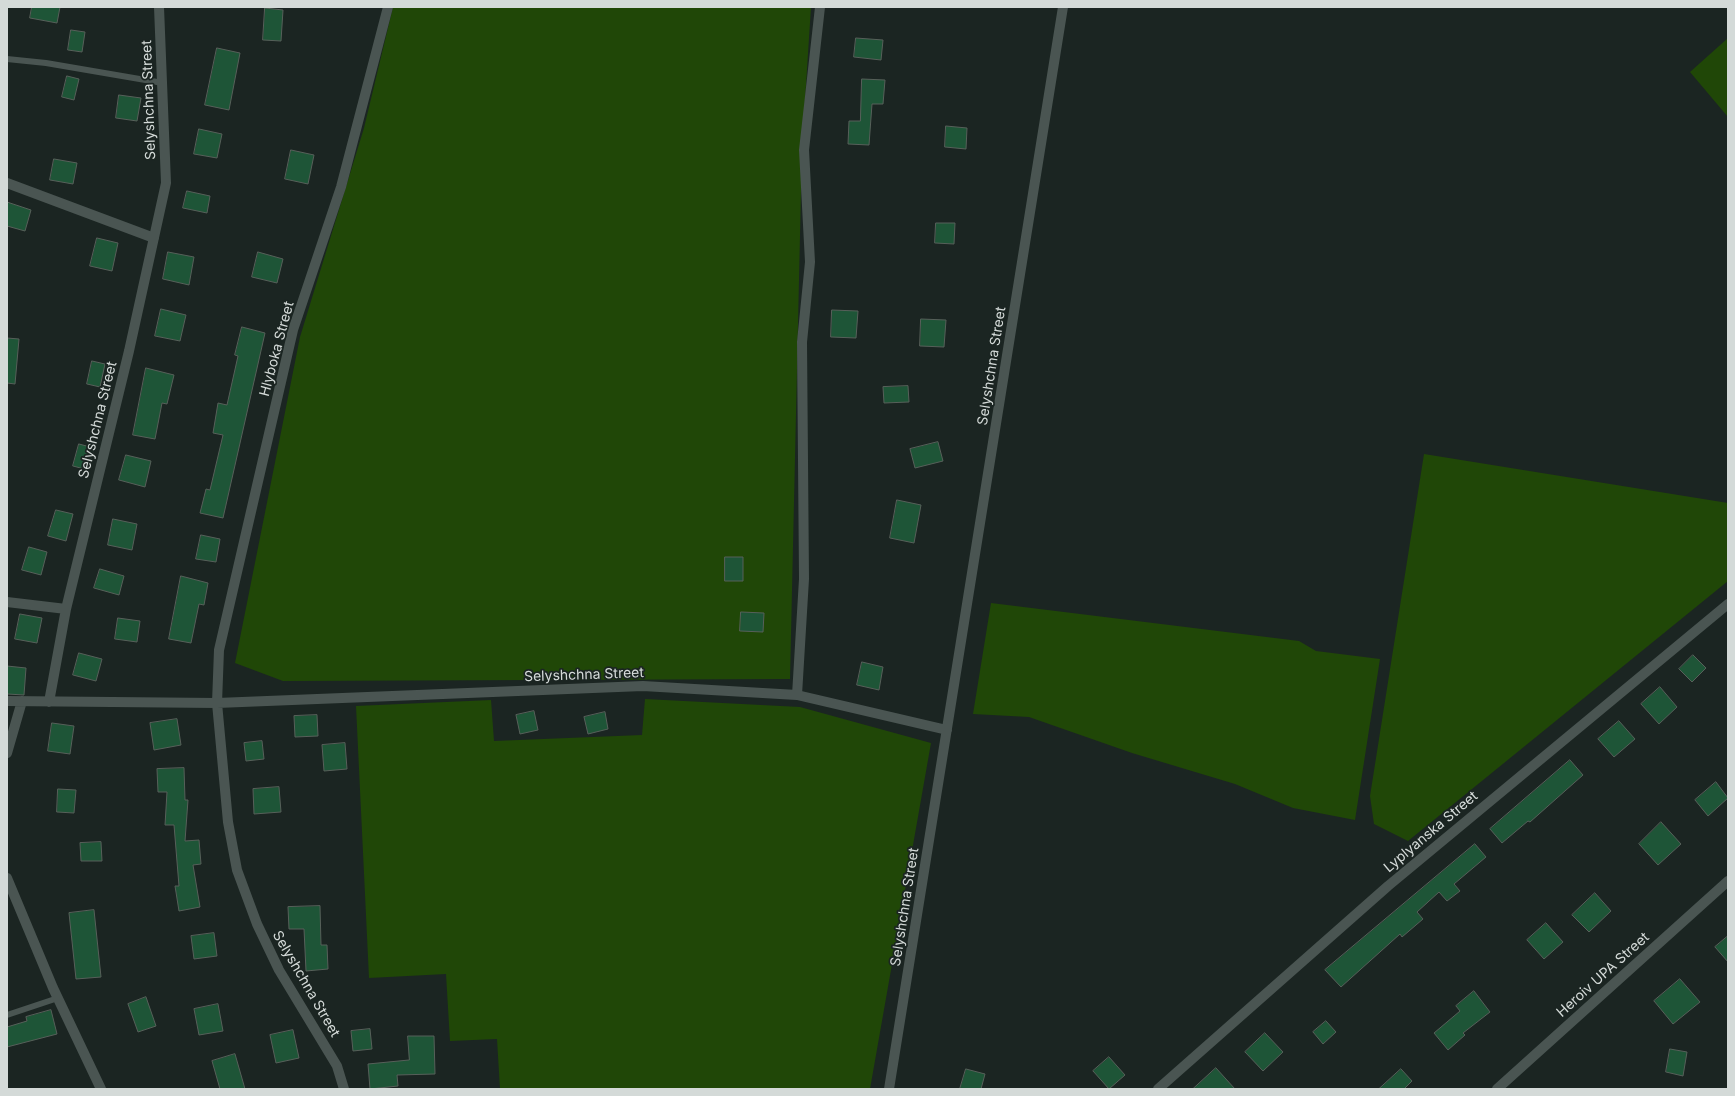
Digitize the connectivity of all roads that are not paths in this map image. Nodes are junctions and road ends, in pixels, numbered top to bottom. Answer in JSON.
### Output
{"nodes":[{"id":1,"x":159,"y":7,"type":"edge"},
{"id":2,"x":388,"y":7,"type":"edge"},
{"id":3,"x":820,"y":7,"type":"edge"},
{"id":4,"x":1063,"y":7,"type":"edge"},
{"id":5,"x":7,"y":59,"type":"edge"},
{"id":6,"x":163,"y":83,"type":"junction"},
{"id":7,"x":7,"y":183,"type":"edge"},
{"id":8,"x":154,"y":238,"type":"junction"},
{"id":9,"x":7,"y":602,"type":"edge"},
{"id":10,"x":1728,"y":604,"type":"edge"},
{"id":11,"x":66,"y":609,"type":"junction"},
{"id":12,"x":797,"y":695,"type":"junction"},
{"id":13,"x":7,"y":701,"type":"edge"},
{"id":14,"x":22,"y":701,"type":"junction"},
{"id":15,"x":49,"y":702,"type":"junction"},
{"id":16,"x":217,"y":703,"type":"junction"},
{"id":17,"x":947,"y":730,"type":"junction"},
{"id":18,"x":7,"y":753,"type":"edge"},
{"id":19,"x":7,"y":878,"type":"edge"},
{"id":20,"x":1728,"y":881,"type":"edge"},
{"id":21,"x":58,"y":998,"type":"junction"},
{"id":22,"x":7,"y":1015,"type":"edge"},
{"id":23,"x":101,"y":1089,"type":"edge"},
{"id":24,"x":344,"y":1089,"type":"edge"},
{"id":25,"x":889,"y":1089,"type":"edge"},
{"id":26,"x":1158,"y":1089,"type":"edge"},
{"id":27,"x":1497,"y":1089,"type":"edge"}],
"edges":[{"from":1,"to":6,"type":"street","name":"Selyshchna Street"},
{"from":2,"to":16,"type":"street","name":"Hlyboka Street"},
{"from":3,"to":12,"type":"street"},
{"from":4,"to":17,"type":"street","name":"Selyshchna Street"},
{"from":5,"to":6,"type":"lane"},
{"from":6,"to":8,"type":"street","name":"Selyshchna Street"},
{"from":7,"to":8,"type":"street"},
{"from":8,"to":11,"type":"street","name":"Selyshchna Street"},
{"from":9,"to":11,"type":"street"},
{"from":10,"to":26,"type":"street","name":"Lyplyanska Street"},
{"from":11,"to":15,"type":"street","name":"Selyshchna Street"},
{"from":12,"to":16,"type":"street","name":"Selyshchna Street"},
{"from":12,"to":17,"type":"street","name":"Selyshchna Street"},
{"from":13,"to":14,"type":"street","name":"Selyshchna Street"},
{"from":14,"to":15,"type":"street","name":"Selyshchna Street"},
{"from":14,"to":18,"type":"street"},
{"from":15,"to":16,"type":"street","name":"Selyshchna Street"},
{"from":16,"to":24,"type":"street","name":"Selyshchna Street"},
{"from":17,"to":25,"type":"street","name":"Selyshchna Street"},
{"from":19,"to":21,"type":"street"},
{"from":20,"to":27,"type":"street","name":"Heroiv UPA Street"},
{"from":21,"to":22,"type":"lane"},
{"from":21,"to":23,"type":"street"}]}
